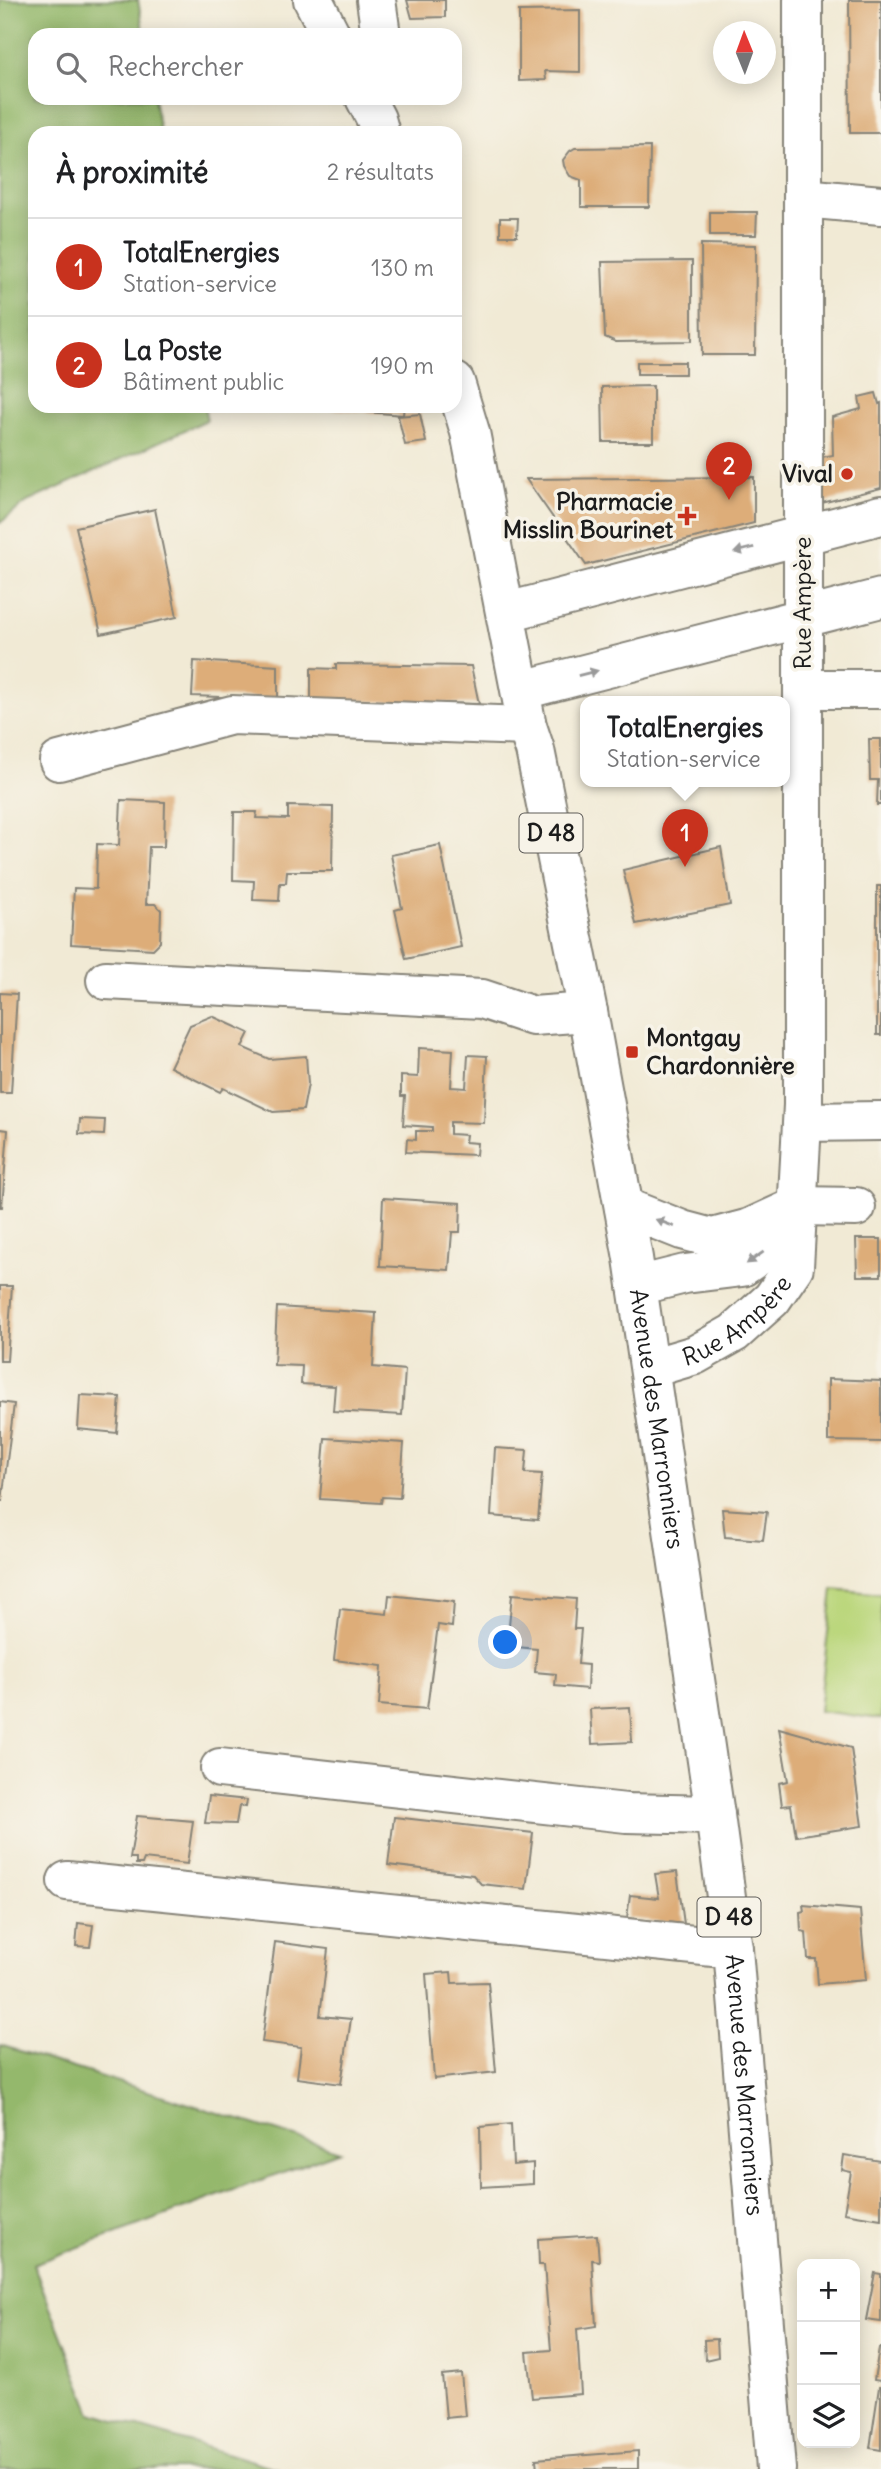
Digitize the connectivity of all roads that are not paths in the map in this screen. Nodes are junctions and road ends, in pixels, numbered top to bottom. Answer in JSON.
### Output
{"nodes":[{"id":1,"x":313,"y":0,"type":"edge"},
{"id":2,"x":376,"y":0,"type":"edge"},
{"id":3,"x":803,"y":0,"type":"edge"},
{"id":4,"x":327,"y":28,"type":"edge"},
{"id":5,"x":379,"y":28,"type":"edge"},
{"id":6,"x":803,"y":198,"type":"junction"},
{"id":7,"x":881,"y":205,"type":"edge"},
{"id":8,"x":462,"y":405,"type":"edge"},
{"id":9,"x":881,"y":514,"type":"edge"},
{"id":10,"x":803,"y":535,"type":"junction"},
{"id":11,"x":881,"y":598,"type":"edge"},
{"id":12,"x":506,"y":612,"type":"junction"},
{"id":13,"x":803,"y":618,"type":"junction"},
{"id":14,"x":803,"y":689,"type":"junction"},
{"id":15,"x":881,"y":689,"type":"edge"},
{"id":16,"x":525,"y":708,"type":"junction"},
{"id":17,"x":59,"y":761,"type":"dead end"},
{"id":18,"x":106,"y":981,"type":"dead end"},
{"id":19,"x":587,"y":1012,"type":"junction"},
{"id":20,"x":881,"y":1121,"type":"edge"},
{"id":21,"x":803,"y":1122,"type":"junction"},
{"id":22,"x":798,"y":1206,"type":"junction"},
{"id":23,"x":624,"y":1207,"type":"junction"},
{"id":24,"x":856,"y":1207,"type":"dead end"},
{"id":25,"x":637,"y":1286,"type":"junction"},
{"id":26,"x":651,"y":1368,"type":"junction"},
{"id":27,"x":220,"y":1768,"type":"dead end"},
{"id":28,"x":715,"y":1815,"type":"junction"},
{"id":29,"x":67,"y":1881,"type":"dead end"},
{"id":30,"x":733,"y":1949,"type":"junction"},
{"id":31,"x":776,"y":2469,"type":"edge"}],
"edges":[{"from":1,"to":4,"type":"street"},
{"from":2,"to":5,"type":"street"},
{"from":3,"to":6,"type":"street","name":"Rue Ampère"},
{"from":6,"to":7,"type":"street"},
{"from":6,"to":10,"type":"street","name":"Rue Ampère"},
{"from":8,"to":12,"type":"street","name":"Avenue des Marronniers","number":"D 48"},
{"from":9,"to":10,"type":"street"},
{"from":10,"to":12,"type":"street","one_way":true},
{"from":10,"to":13,"type":"street","name":"Rue Ampère"},
{"from":11,"to":13,"type":"street"},
{"from":12,"to":16,"type":"street","name":"Avenue des Marronniers","number":"D 48"},
{"from":13,"to":14,"type":"street","name":"Rue Ampère"},
{"from":16,"to":13,"type":"street","one_way":true},
{"from":14,"to":15,"type":"street"},
{"from":14,"to":21,"type":"street","name":"Rue Ampère"},
{"from":16,"to":17,"type":"street"},
{"from":16,"to":19,"type":"street","name":"Avenue des Marronniers","number":"D 48"},
{"from":18,"to":19,"type":"street"},
{"from":19,"to":23,"type":"street","name":"Avenue des Marronniers","number":"D 48"},
{"from":20,"to":21,"type":"street"},
{"from":21,"to":22,"type":"street","name":"Rue Ampère"},
{"from":22,"to":23,"type":"street","one_way":true},
{"from":22,"to":24,"type":"street"},
{"from":22,"to":25,"type":"street","name":"Rue Ampère","one_way":true},
{"from":22,"to":26,"type":"street","name":"Rue Ampère"},
{"from":23,"to":25,"type":"street","name":"Avenue des Marronniers","number":"D 48"},
{"from":25,"to":26,"type":"street","name":"Avenue des Marronniers","number":"D 48"},
{"from":26,"to":28,"type":"street","name":"Avenue des Marronniers","number":"D 48"},
{"from":27,"to":28,"type":"street"},
{"from":28,"to":30,"type":"street","name":"Avenue des Marronniers","number":"D 48"},
{"from":29,"to":30,"type":"street"},
{"from":30,"to":31,"type":"street","name":"Avenue des Marronniers","number":"D 48"}]}
